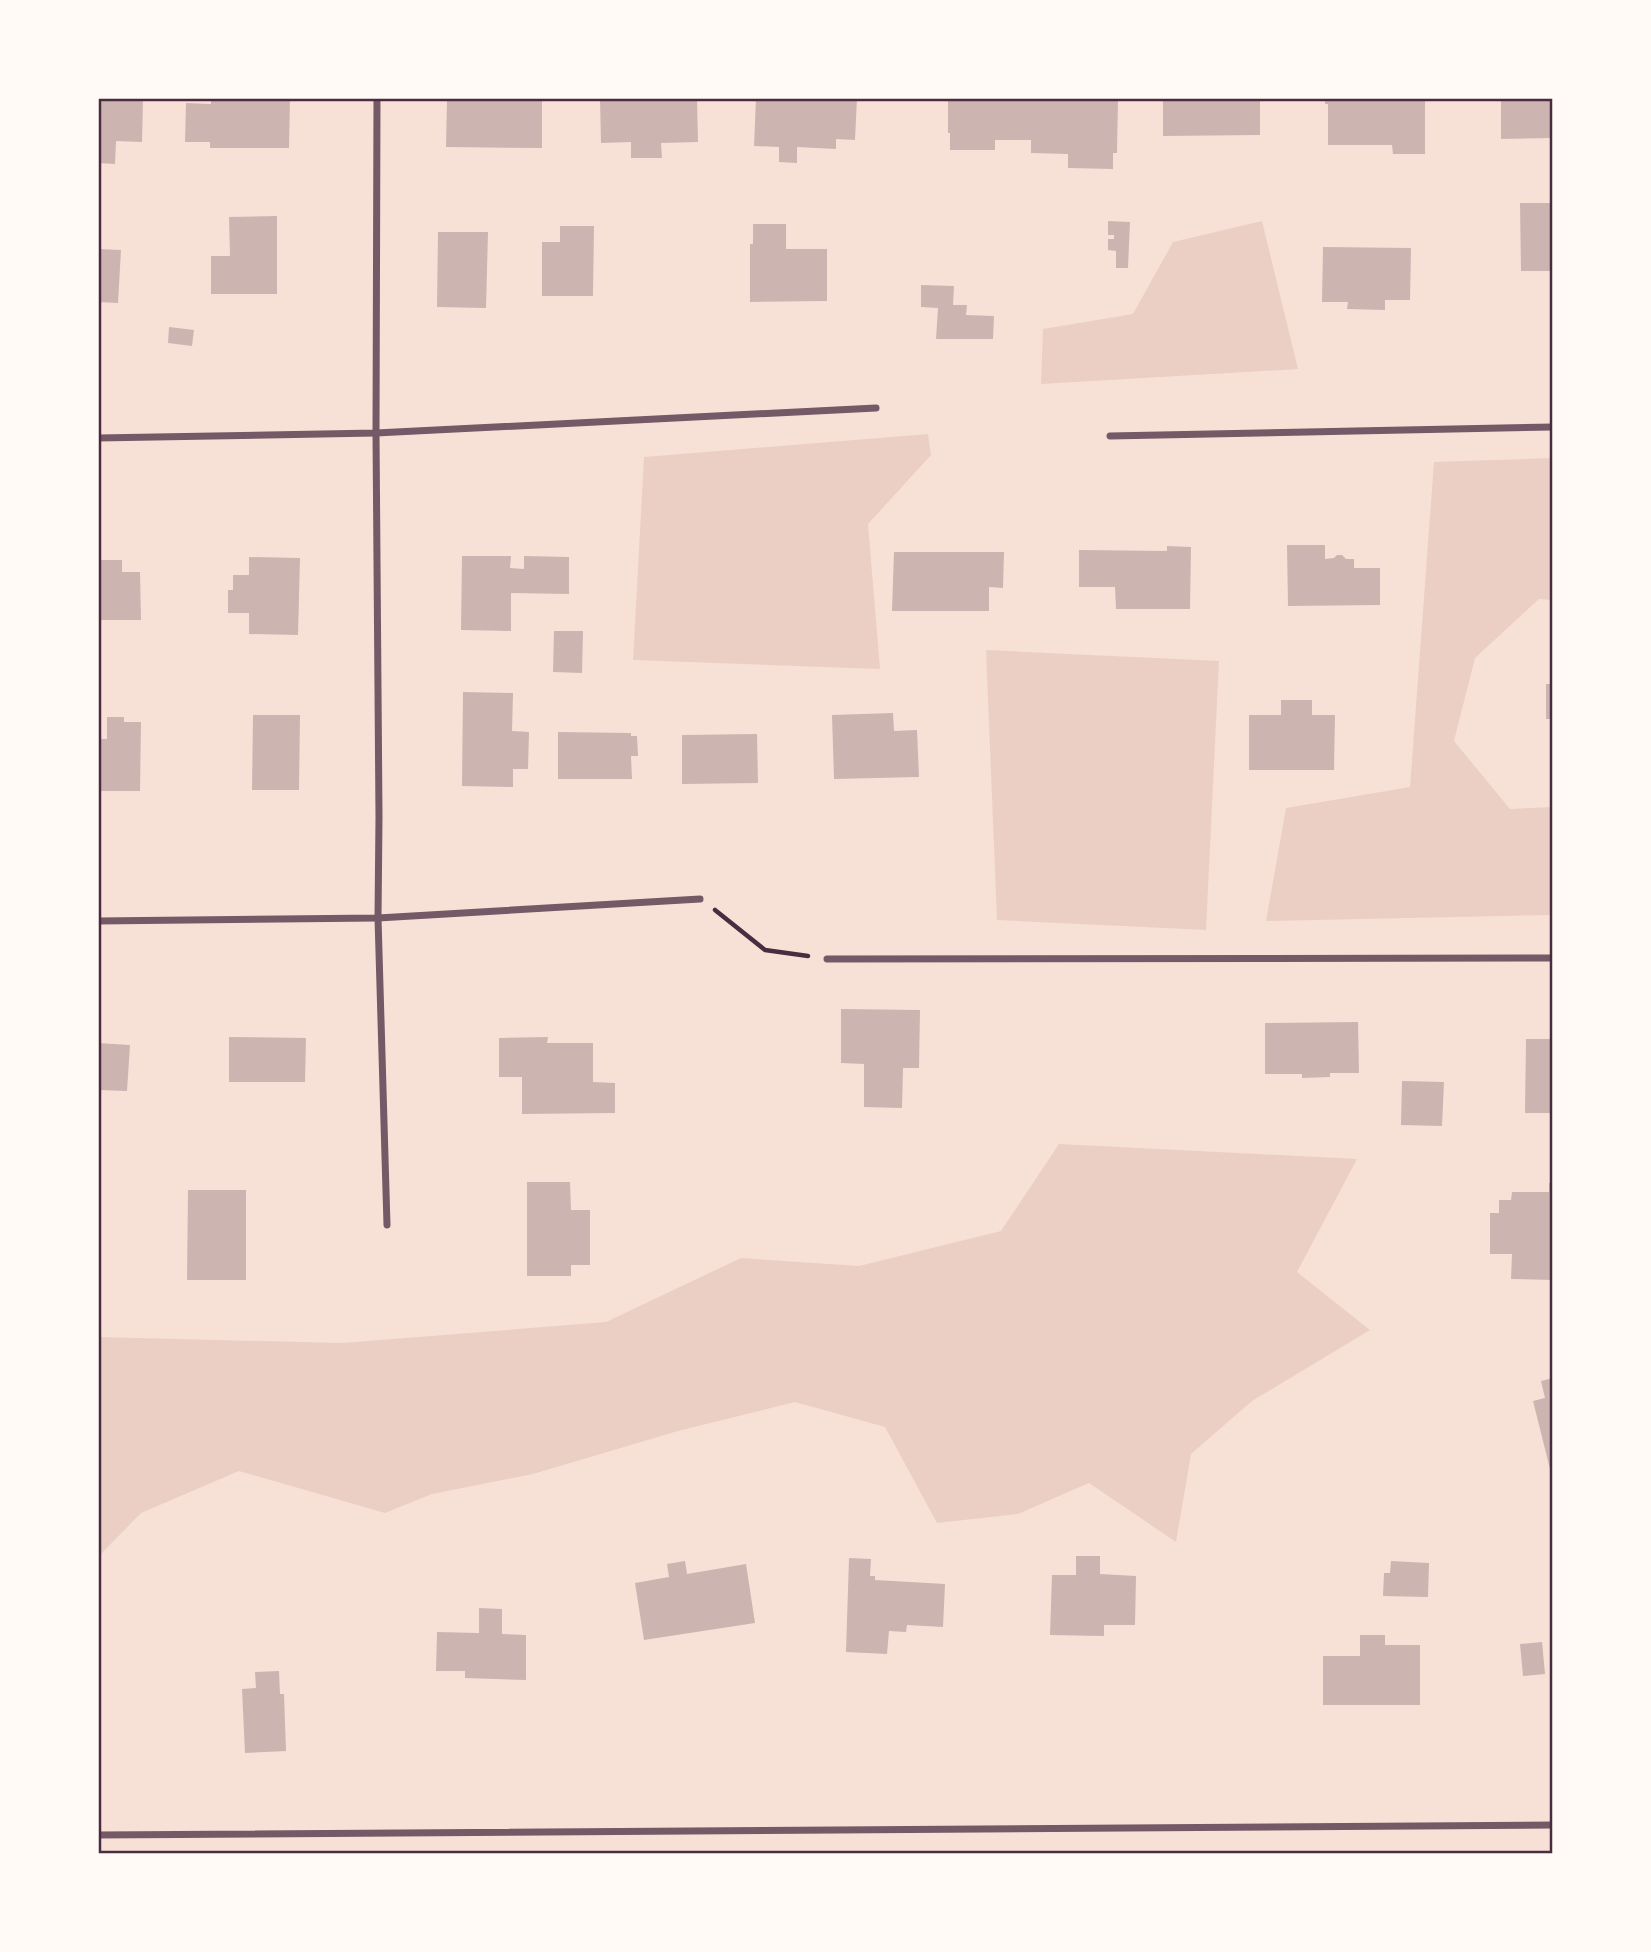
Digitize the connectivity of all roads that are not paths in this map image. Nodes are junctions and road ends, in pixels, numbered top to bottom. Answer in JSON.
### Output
{"nodes":[{"id":1,"x":377,"y":98,"type":"edge"},
{"id":2,"x":876,"y":408,"type":"dead end"},
{"id":3,"x":1553,"y":427,"type":"edge"},
{"id":4,"x":376,"y":433,"type":"junction"},
{"id":5,"x":1110,"y":436,"type":"dead end"},
{"id":6,"x":98,"y":438,"type":"edge"},
{"id":7,"x":700,"y":899,"type":"road end"},
{"id":8,"x":378,"y":918,"type":"junction"},
{"id":9,"x":98,"y":921,"type":"edge"},
{"id":10,"x":1553,"y":958,"type":"edge"},
{"id":11,"x":827,"y":959,"type":"road end"},
{"id":12,"x":387,"y":1225,"type":"dead end"},
{"id":13,"x":1553,"y":1825,"type":"edge"},
{"id":14,"x":98,"y":1835,"type":"edge"}],
"edges":[{"from":1,"to":4,"type":"street"},
{"from":2,"to":4,"type":"street"},
{"from":3,"to":5,"type":"street"},
{"from":4,"to":6,"type":"street"},
{"from":4,"to":8,"type":"street"},
{"from":7,"to":8,"type":"street"},
{"from":8,"to":9,"type":"street"},
{"from":8,"to":12,"type":"street"},
{"from":10,"to":11,"type":"street"},
{"from":13,"to":14,"type":"street"}]}
